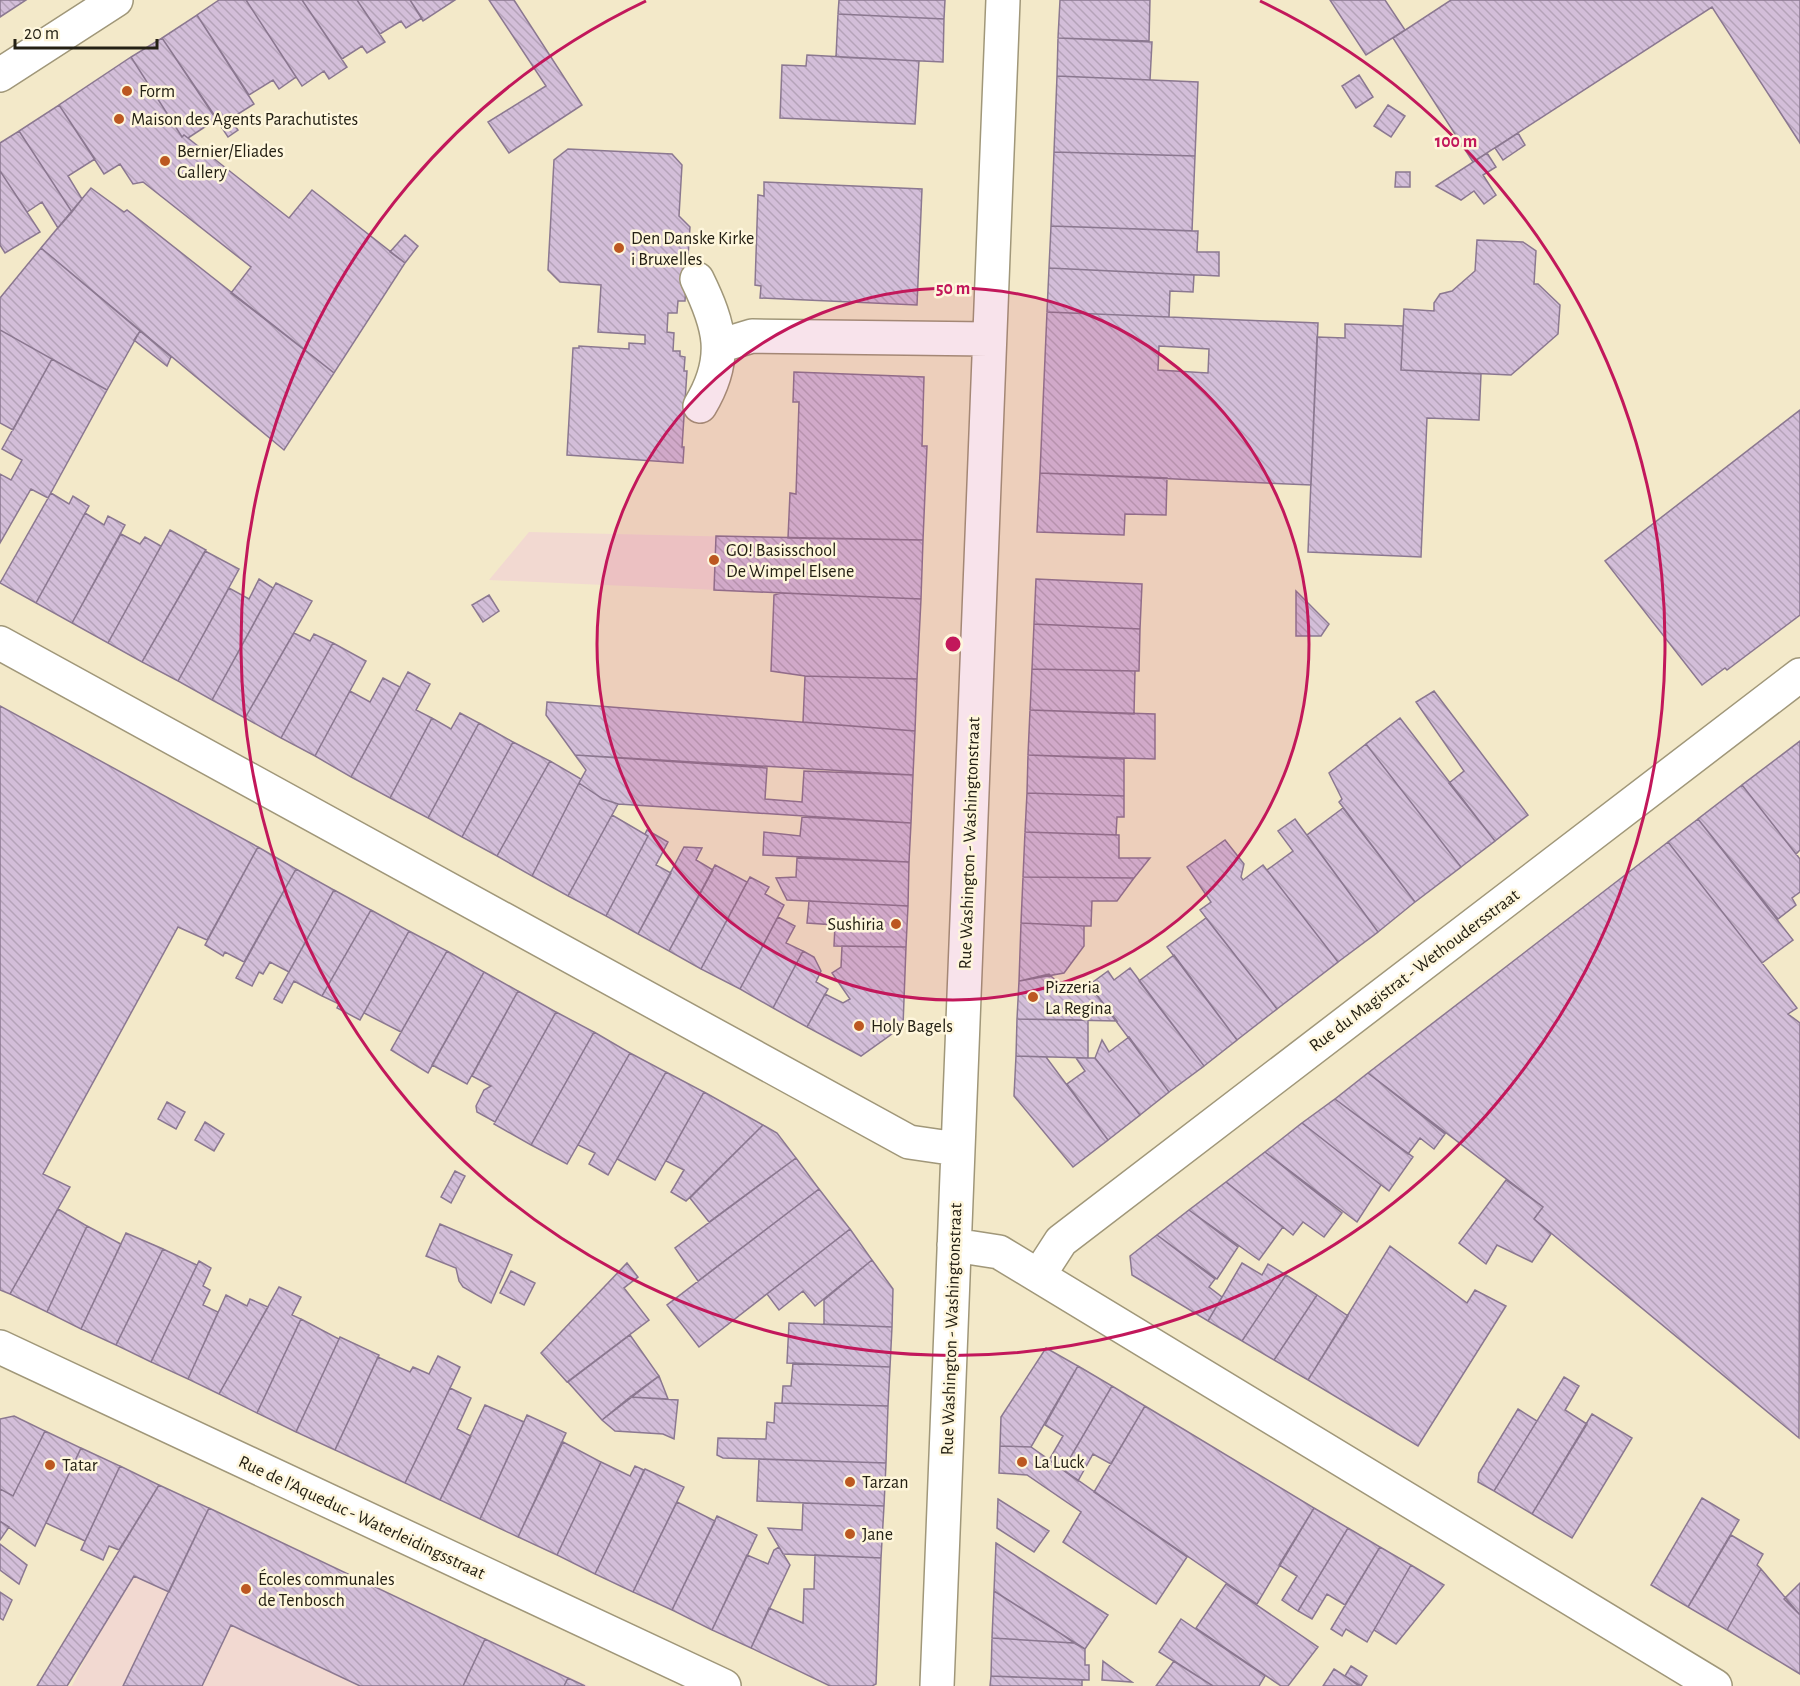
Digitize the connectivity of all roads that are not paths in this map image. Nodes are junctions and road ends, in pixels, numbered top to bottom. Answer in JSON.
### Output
{"nodes":[{"id":1,"x":116,"y":0,"type":"edge"},
{"id":2,"x":1003,"y":0,"type":"edge"},
{"id":3,"x":0,"y":75,"type":"edge"},
{"id":4,"x":697,"y":279,"type":"dead end"},
{"id":5,"x":988,"y":339,"type":"junction"},
{"id":6,"x":719,"y":346,"type":"junction"},
{"id":7,"x":700,"y":406,"type":"dead end"},
{"id":8,"x":0,"y":643,"type":"edge"},
{"id":9,"x":1800,"y":675,"type":"edge"},
{"id":10,"x":957,"y":1149,"type":"junction"},
{"id":11,"x":954,"y":1245,"type":"junction"},
{"id":12,"x":1039,"y":1275,"type":"junction"},
{"id":13,"x":0,"y":1347,"type":"edge"},
{"id":14,"x":724,"y":1686,"type":"edge"},
{"id":15,"x":937,"y":1686,"type":"edge"},
{"id":16,"x":1714,"y":1686,"type":"edge"}],
"edges":[{"from":1,"to":3,"type":"street"},
{"from":2,"to":5,"type":"street","name":"Rue Washington - Washingtonstraat"},
{"from":4,"to":6,"type":"street"},
{"from":5,"to":6,"type":"street"},
{"from":5,"to":10,"type":"street","name":"Rue Washington - Washingtonstraat"},
{"from":6,"to":7,"type":"street"},
{"from":8,"to":10,"type":"street"},
{"from":9,"to":12,"type":"street","name":"Rue du Magistrat - Wethoudersstraat"},
{"from":10,"to":11,"type":"street","name":"Rue Washington - Washingtonstraat"},
{"from":11,"to":12,"type":"street"},
{"from":11,"to":15,"type":"street","name":"Rue Washington - Washingtonstraat"},
{"from":12,"to":16,"type":"street"},
{"from":13,"to":14,"type":"street","name":"Rue de l'Aqueduc - Waterleidingsstraat"}]}
